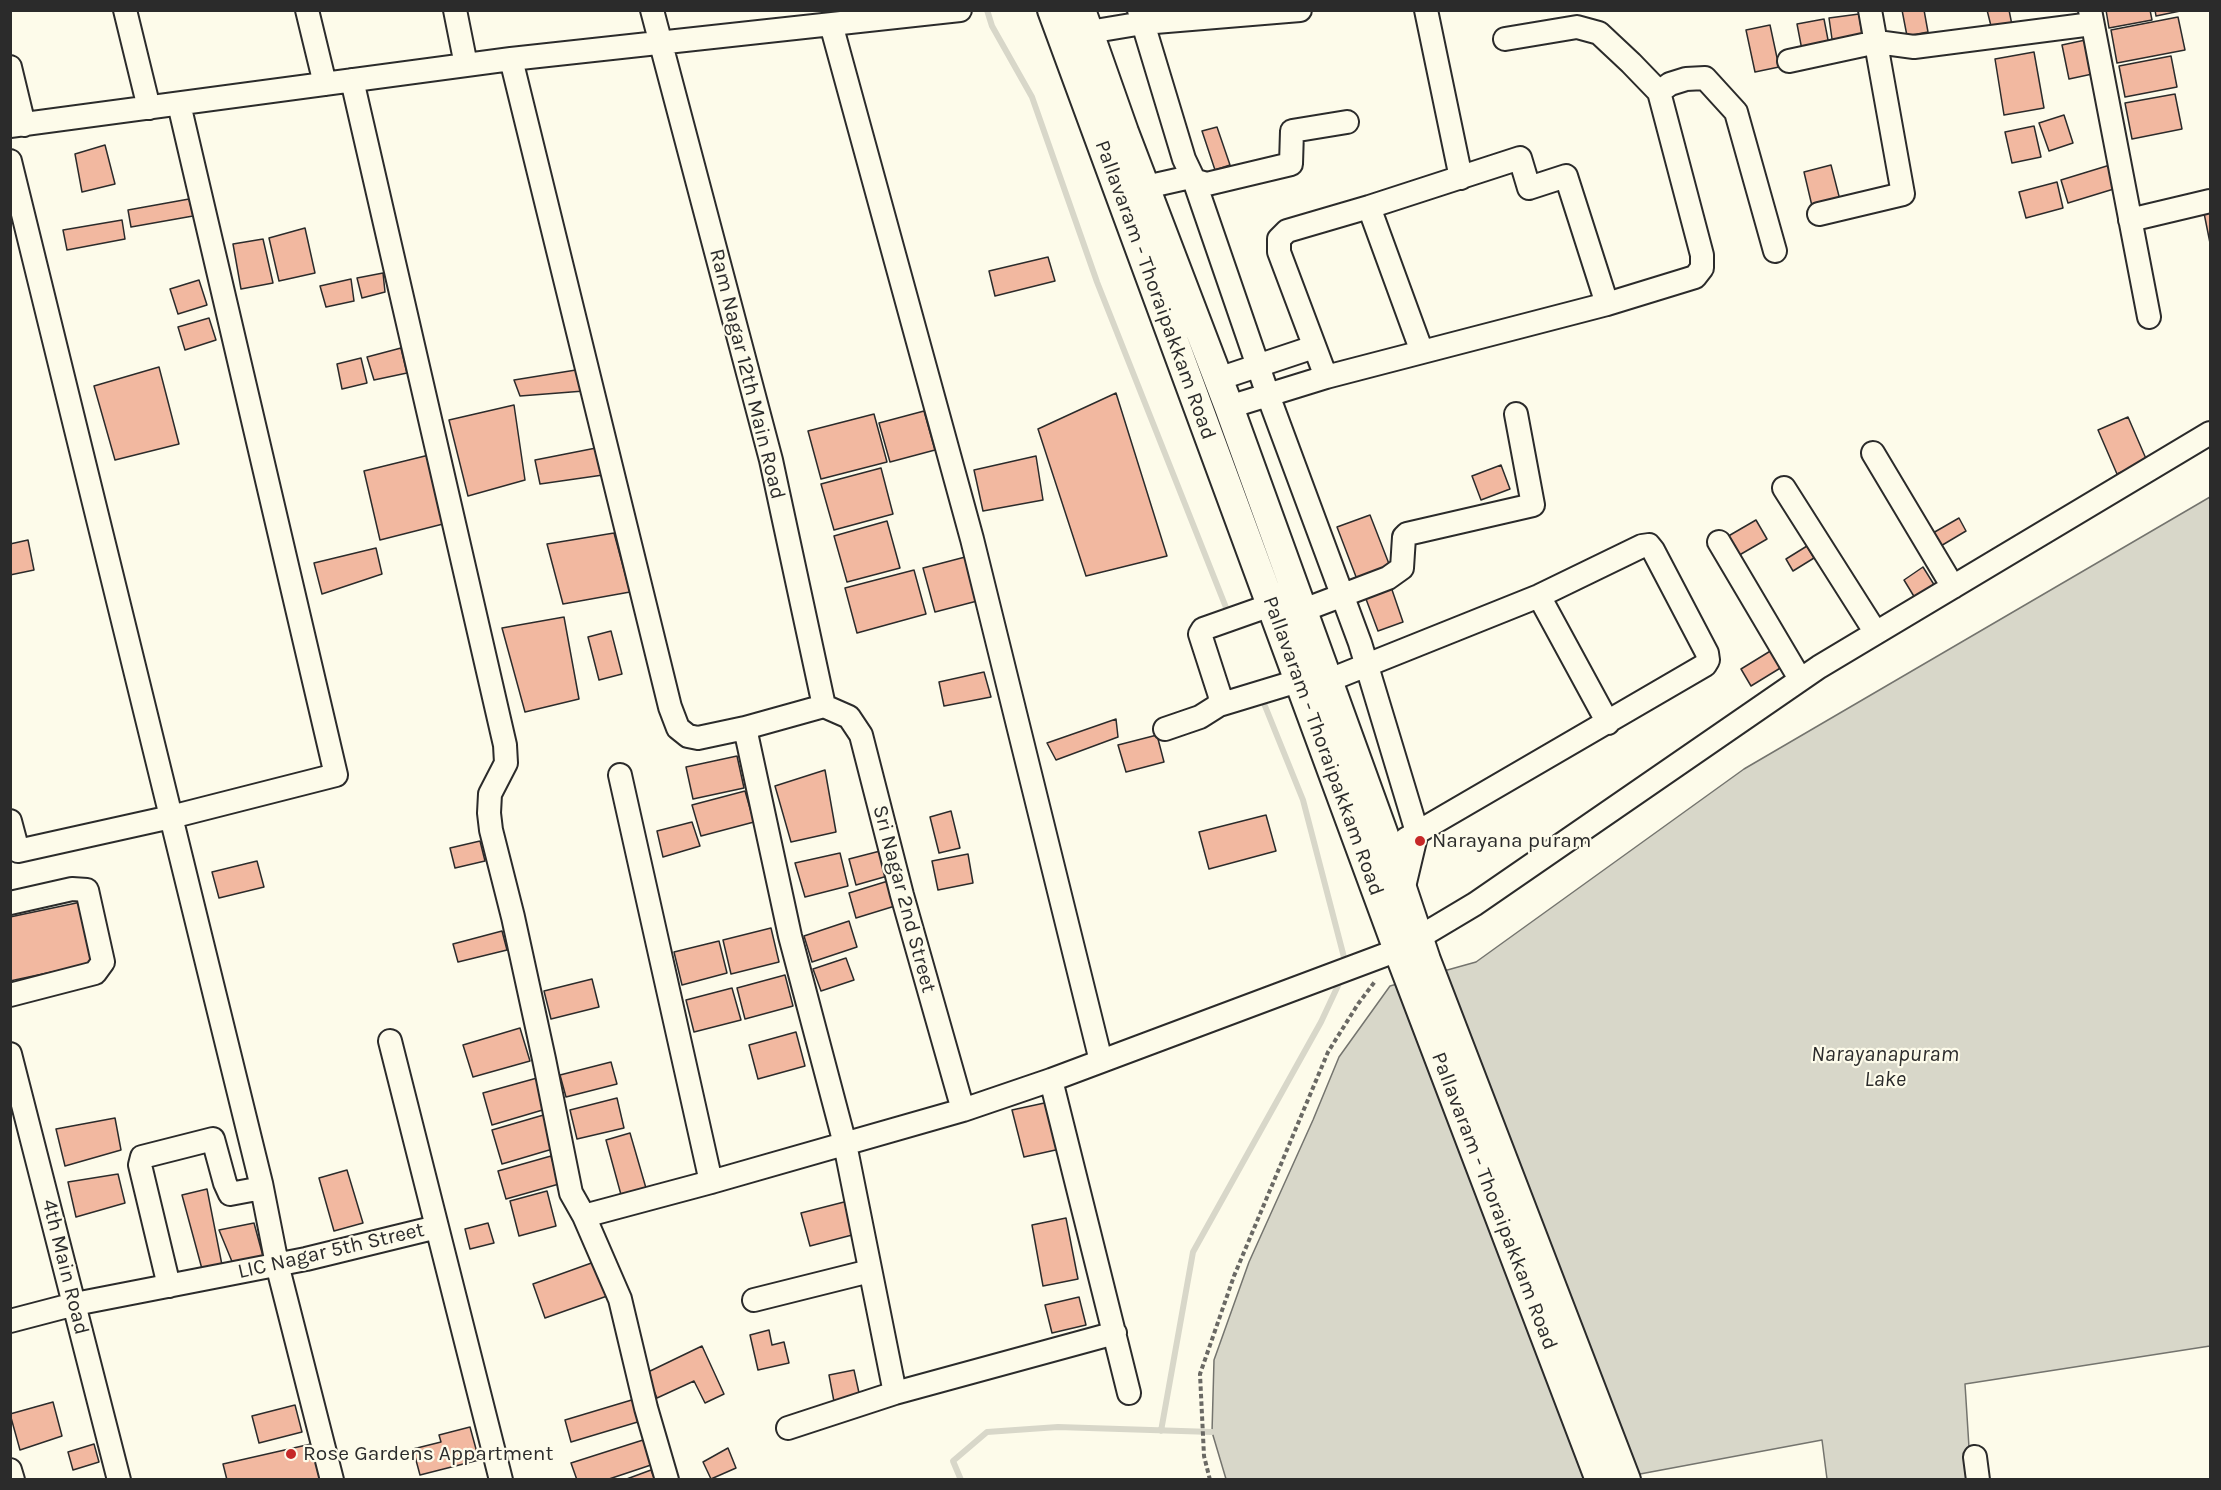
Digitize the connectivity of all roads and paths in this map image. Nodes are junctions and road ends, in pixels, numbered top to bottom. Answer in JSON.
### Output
{"nodes":[{"id":1,"x":125,"y":10,"type":"edge"},
{"id":2,"x":307,"y":10,"type":"edge"},
{"id":3,"x":455,"y":10,"type":"edge"},
{"id":4,"x":652,"y":10,"type":"edge"},
{"id":5,"x":1052,"y":10,"type":"edge"},
{"id":6,"x":1300,"y":10,"type":"edge"},
{"id":7,"x":1426,"y":10,"type":"edge"},
{"id":8,"x":1870,"y":10,"type":"edge"},
{"id":9,"x":955,"y":12,"type":"edge"},
{"id":10,"x":1141,"y":17,"type":"edge"},
{"id":11,"x":2091,"y":17,"type":"edge"},
{"id":12,"x":1085,"y":21,"type":"edge"},
{"id":13,"x":831,"y":24,"type":"junction"},
{"id":14,"x":1505,"y":39,"type":"dead end"},
{"id":15,"x":1877,"y":42,"type":"junction"},
{"id":16,"x":661,"y":43,"type":"junction"},
{"id":17,"x":511,"y":59,"type":"junction"},
{"id":18,"x":1789,"y":61,"type":"dead end"},
{"id":19,"x":466,"y":65,"type":"junction"},
{"id":20,"x":10,"y":67,"type":"edge"},
{"id":21,"x":352,"y":80,"type":"junction"},
{"id":22,"x":325,"y":84,"type":"junction"},
{"id":23,"x":1659,"y":92,"type":"junction"},
{"id":24,"x":178,"y":104,"type":"junction"},
{"id":25,"x":149,"y":108,"type":"junction"},
{"id":26,"x":1347,"y":122,"type":"dead end"},
{"id":27,"x":17,"y":126,"type":"edge"},
{"id":28,"x":10,"y":161,"type":"edge"},
{"id":29,"x":1461,"y":178,"type":"junction"},
{"id":30,"x":1194,"y":180,"type":"junction"},
{"id":31,"x":1146,"y":187,"type":"junction"},
{"id":32,"x":2211,"y":201,"type":"edge"},
{"id":33,"x":1368,"y":207,"type":"junction"},
{"id":34,"x":1819,"y":214,"type":"dead end"},
{"id":35,"x":2130,"y":220,"type":"junction"},
{"id":36,"x":1775,"y":251,"type":"dead end"},
{"id":37,"x":1607,"y":304,"type":"junction"},
{"id":38,"x":2149,"y":317,"type":"dead end"},
{"id":39,"x":1314,"y":346,"type":"junction"},
{"id":40,"x":1422,"y":352,"type":"junction"},
{"id":41,"x":1258,"y":366,"type":"junction"},
{"id":42,"x":1326,"y":377,"type":"junction"},
{"id":43,"x":1218,"y":379,"type":"junction"},
{"id":44,"x":1268,"y":395,"type":"junction"},
{"id":45,"x":1229,"y":407,"type":"junction"},
{"id":46,"x":1516,"y":414,"type":"dead end"},
{"id":47,"x":2211,"y":433,"type":"edge"},
{"id":48,"x":1873,"y":453,"type":"dead end"},
{"id":49,"x":1784,"y":488,"type":"dead end"},
{"id":50,"x":1719,"y":542,"type":"dead end"},
{"id":51,"x":1953,"y":587,"type":"junction"},
{"id":52,"x":1343,"y":595,"type":"junction"},
{"id":53,"x":1539,"y":596,"type":"junction"},
{"id":54,"x":1271,"y":605,"type":"junction"},
{"id":55,"x":1301,"y":611,"type":"junction"},
{"id":56,"x":1876,"y":633,"type":"junction"},
{"id":57,"x":1366,"y":666,"type":"junction"},
{"id":58,"x":1800,"y":679,"type":"junction"},
{"id":59,"x":1298,"y":681,"type":"junction"},
{"id":60,"x":1327,"y":681,"type":"junction"},
{"id":61,"x":1219,"y":705,"type":"junction"},
{"id":62,"x":824,"y":706,"type":"junction"},
{"id":63,"x":1608,"y":723,"type":"junction"},
{"id":64,"x":745,"y":728,"type":"junction"},
{"id":65,"x":1165,"y":729,"type":"dead end"},
{"id":66,"x":620,"y":775,"type":"dead end"},
{"id":67,"x":171,"y":817,"type":"junction"},
{"id":68,"x":10,"y":821,"type":"edge"},
{"id":69,"x":1417,"y":832,"type":"junction"},
{"id":70,"x":1389,"y":849,"type":"junction"},
{"id":71,"x":14,"y":852,"type":"edge"},
{"id":72,"x":1403,"y":891,"type":"junction"},
{"id":73,"x":10,"y":903,"type":"edge"},
{"id":74,"x":1408,"y":944,"type":"junction"},
{"id":75,"x":10,"y":995,"type":"edge"},
{"id":76,"x":390,"y":1041,"type":"dead end"},
{"id":77,"x":10,"y":1054,"type":"edge"},
{"id":78,"x":1101,"y":1060,"type":"junction"},
{"id":79,"x":1051,"y":1080,"type":"junction"},
{"id":80,"x":17,"y":1104,"type":"edge"},
{"id":81,"x":963,"y":1110,"type":"junction"},
{"id":82,"x":845,"y":1144,"type":"junction"},
{"id":83,"x":711,"y":1182,"type":"junction"},
{"id":84,"x":262,"y":1188,"type":"junction"},
{"id":85,"x":584,"y":1216,"type":"junction"},
{"id":86,"x":436,"y":1227,"type":"junction"},
{"id":87,"x":277,"y":1264,"type":"junction"},
{"id":88,"x":870,"y":1271,"type":"junction"},
{"id":89,"x":169,"y":1286,"type":"junction"},
{"id":90,"x":754,"y":1300,"type":"dead end"},
{"id":91,"x":75,"y":1304,"type":"junction"},
{"id":92,"x":10,"y":1321,"type":"edge"},
{"id":93,"x":1115,"y":1333,"type":"junction"},
{"id":94,"x":895,"y":1393,"type":"junction"},
{"id":95,"x":1129,"y":1393,"type":"dead end"},
{"id":96,"x":788,"y":1428,"type":"dead end"},
{"id":97,"x":10,"y":1470,"type":"edge"},
{"id":98,"x":13,"y":1479,"type":"edge"},
{"id":99,"x":118,"y":1479,"type":"edge"},
{"id":100,"x":332,"y":1479,"type":"edge"},
{"id":101,"x":501,"y":1479,"type":"edge"},
{"id":102,"x":667,"y":1479,"type":"edge"},
{"id":103,"x":1210,"y":1479,"type":"edge"},
{"id":104,"x":1600,"y":1479,"type":"edge"},
{"id":105,"x":1626,"y":1479,"type":"edge"}],
"edges":[{"from":1,"to":25,"type":"street"},
{"from":2,"to":22,"type":"street"},
{"from":3,"to":19,"type":"street"},
{"from":4,"to":16,"type":"street","name":"Ram Nagar 12th Main Road"},
{"from":5,"to":54,"type":"main road","name":"Pallavaram - Thoraipakkam Road"},
{"from":6,"to":10,"type":"street"},
{"from":7,"to":29,"type":"street"},
{"from":8,"to":15,"type":"street"},
{"from":9,"to":13,"type":"street"},
{"from":10,"to":12,"type":"street"},
{"from":10,"to":30,"type":"street"},
{"from":11,"to":15,"type":"street"},
{"from":11,"to":35,"type":"street"},
{"from":12,"to":31,"type":"main road","name":"Pallavaram - Thoraipakkam Road"},
{"from":13,"to":16,"type":"street"},
{"from":13,"to":78,"type":"street"},
{"from":14,"to":23,"type":"street"},
{"from":15,"to":18,"type":"street"},
{"from":15,"to":34,"type":"street"},
{"from":16,"to":17,"type":"street"},
{"from":16,"to":62,"type":"street","name":"Ram Nagar 12th Main Road"},
{"from":17,"to":19,"type":"street"},
{"from":17,"to":64,"type":"street"},
{"from":19,"to":21,"type":"street"},
{"from":20,"to":27,"type":"street"},
{"from":21,"to":22,"type":"street"},
{"from":21,"to":85,"type":"street"},
{"from":22,"to":24,"type":"street"},
{"from":23,"to":36,"type":"street"},
{"from":23,"to":37,"type":"street"},
{"from":24,"to":25,"type":"street"},
{"from":24,"to":67,"type":"street"},
{"from":25,"to":27,"type":"street"},
{"from":26,"to":30,"type":"street"},
{"from":28,"to":67,"type":"street"},
{"from":29,"to":33,"type":"street"},
{"from":29,"to":37,"type":"street"},
{"from":30,"to":31,"type":"street"},
{"from":30,"to":41,"type":"street"},
{"from":31,"to":43,"type":"main road","name":"Pallavaram - Thoraipakkam Road"},
{"from":32,"to":35,"type":"street"},
{"from":33,"to":39,"type":"street"},
{"from":33,"to":40,"type":"street"},
{"from":35,"to":38,"type":"street"},
{"from":37,"to":40,"type":"street"},
{"from":39,"to":41,"type":"street"},
{"from":39,"to":42,"type":"street"},
{"from":40,"to":42,"type":"street"},
{"from":41,"to":43,"type":"street"},
{"from":41,"to":44,"type":"street"},
{"from":42,"to":44,"type":"street"},
{"from":43,"to":45,"type":"main road","name":"Pallavaram - Thoraipakkam Road"},
{"from":44,"to":45,"type":"street"},
{"from":44,"to":52,"type":"street"},
{"from":45,"to":55,"type":"main road","name":"Pallavaram - Thoraipakkam Road"},
{"from":46,"to":52,"type":"street"},
{"from":47,"to":51,"type":"street"},
{"from":48,"to":51,"type":"street"},
{"from":49,"to":56,"type":"street"},
{"from":50,"to":58,"type":"street"},
{"from":51,"to":56,"type":"street"},
{"from":52,"to":55,"type":"street"},
{"from":52,"to":57,"type":"street"},
{"from":53,"to":57,"type":"street"},
{"from":53,"to":63,"type":"street"},
{"from":53,"to":63,"type":"street"},
{"from":54,"to":59,"type":"main road","name":"Pallavaram - Thoraipakkam Road"},
{"from":54,"to":61,"type":"street"},
{"from":55,"to":60,"type":"main road","name":"Pallavaram - Thoraipakkam Road"},
{"from":56,"to":58,"type":"street"},
{"from":57,"to":60,"type":"street"},
{"from":57,"to":69,"type":"street"},
{"from":58,"to":74,"type":"street"},
{"from":59,"to":61,"type":"street"},
{"from":59,"to":74,"type":"main road","name":"Pallavaram - Thoraipakkam Road"},
{"from":60,"to":70,"type":"main road","name":"Pallavaram - Thoraipakkam Road"},
{"from":61,"to":65,"type":"street"},
{"from":62,"to":64,"type":"street"},
{"from":62,"to":81,"type":"street","name":"Sri Nagar 2nd Street"},
{"from":63,"to":69,"type":"street"},
{"from":64,"to":82,"type":"street"},
{"from":66,"to":83,"type":"street"},
{"from":67,"to":71,"type":"street"},
{"from":67,"to":84,"type":"street"},
{"from":68,"to":71,"type":"street"},
{"from":69,"to":70,"type":"street"},
{"from":69,"to":72,"type":"street"},
{"from":70,"to":72,"type":"main road","name":"Pallavaram - Thoraipakkam Road"},
{"from":72,"to":74,"type":"main road","name":"Pallavaram - Thoraipakkam Road"},
{"from":73,"to":75,"type":"street"},
{"from":74,"to":78,"type":"street"},
{"from":74,"to":103,"type":"path"},
{"from":74,"to":104,"type":"main road","name":"Pallavaram - Thoraipakkam Road"},
{"from":74,"to":105,"type":"main road","name":"Pallavaram - Thoraipakkam Road"},
{"from":76,"to":86,"type":"street"},
{"from":77,"to":80,"type":"street","name":"4th Main Road"},
{"from":78,"to":79,"type":"street"},
{"from":79,"to":81,"type":"street"},
{"from":79,"to":93,"type":"street"},
{"from":80,"to":91,"type":"street","name":"4th Main Road"},
{"from":81,"to":82,"type":"street"},
{"from":82,"to":83,"type":"street"},
{"from":82,"to":88,"type":"street"},
{"from":83,"to":85,"type":"street"},
{"from":84,"to":87,"type":"street"},
{"from":84,"to":89,"type":"street"},
{"from":85,"to":102,"type":"street"},
{"from":86,"to":87,"type":"street","name":"LIC Nagar 5th Street"},
{"from":86,"to":101,"type":"street","name":"LIC Nagar 5th Street"},
{"from":87,"to":89,"type":"street","name":"LIC Nagar 5th Street"},
{"from":87,"to":100,"type":"street"},
{"from":88,"to":90,"type":"street"},
{"from":88,"to":94,"type":"street"},
{"from":89,"to":91,"type":"street","name":"LIC Nagar 5th Street"},
{"from":91,"to":92,"type":"street","name":"LIC Nagar 5th Street"},
{"from":91,"to":99,"type":"street","name":"4th Main Road"},
{"from":93,"to":94,"type":"street"},
{"from":93,"to":95,"type":"street"},
{"from":94,"to":96,"type":"street"},
{"from":97,"to":98,"type":"street"}]}
